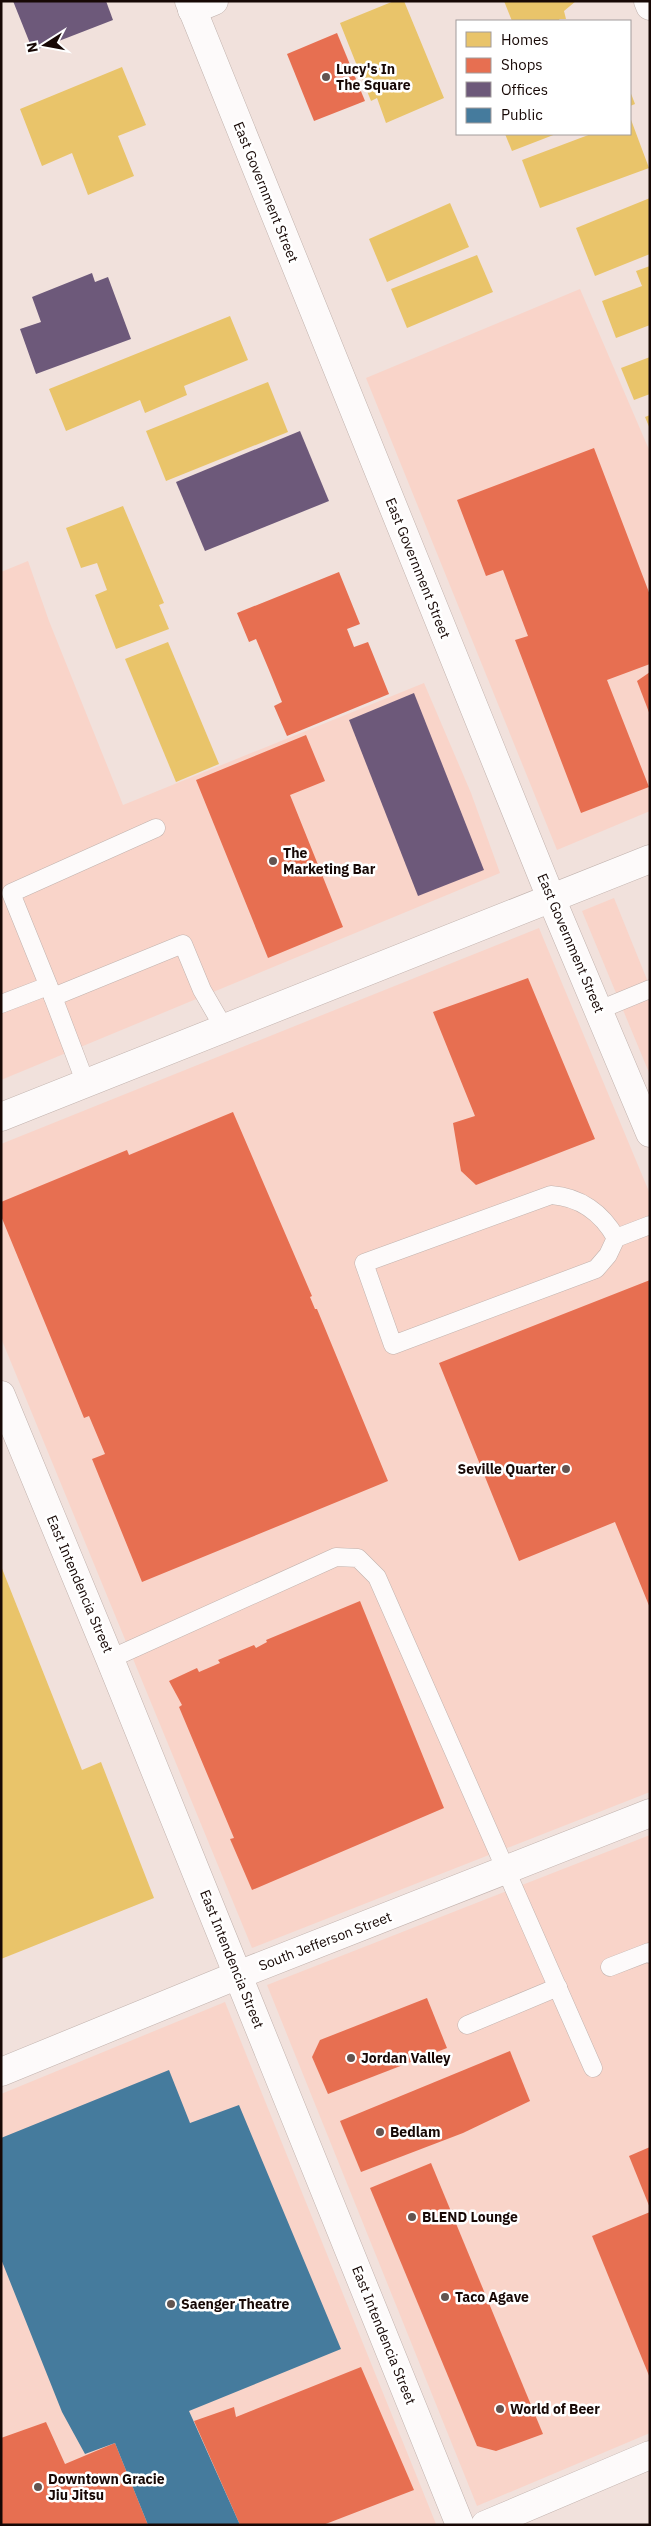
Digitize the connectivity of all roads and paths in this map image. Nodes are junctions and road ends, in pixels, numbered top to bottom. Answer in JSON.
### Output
{"nodes":[{"id":1,"x":648,"y":1,"type":"edge"},
{"id":2,"x":198,"y":4,"type":"edge"},
{"id":3,"x":650,"y":6,"type":"edge"},
{"id":4,"x":156,"y":828,"type":"dead end"},
{"id":5,"x":650,"y":859,"type":"edge"},
{"id":6,"x":552,"y":898,"type":"junction"},
{"id":7,"x":650,"y":989,"type":"edge"},
{"id":8,"x":50,"y":991,"type":"junction"},
{"id":9,"x":1,"y":1004,"type":"edge"},
{"id":10,"x":599,"y":1010,"type":"junction"},
{"id":11,"x":224,"y":1028,"type":"junction"},
{"id":12,"x":86,"y":1084,"type":"junction"},
{"id":13,"x":1,"y":1118,"type":"edge"},
{"id":14,"x":650,"y":1133,"type":"edge"},
{"id":15,"x":650,"y":1225,"type":"edge"},
{"id":16,"x":616,"y":1238,"type":"junction"},
{"id":17,"x":1,"y":1396,"type":"edge"},
{"id":18,"x":110,"y":1659,"type":"junction"},
{"id":19,"x":650,"y":1813,"type":"edge"},
{"id":20,"x":506,"y":1870,"type":"junction"},
{"id":21,"x":650,"y":1953,"type":"edge"},
{"id":22,"x":610,"y":1966,"type":"dead end"},
{"id":23,"x":238,"y":1975,"type":"junction"},
{"id":24,"x":558,"y":1987,"type":"junction"},
{"id":25,"x":467,"y":2026,"type":"dead end"},
{"id":26,"x":593,"y":2068,"type":"dead end"},
{"id":27,"x":1,"y":2072,"type":"edge"},
{"id":28,"x":650,"y":2454,"type":"edge"},
{"id":29,"x":460,"y":2525,"type":"edge"},
{"id":30,"x":485,"y":2525,"type":"edge"}],
"edges":[{"from":1,"to":3,"type":"street"},
{"from":2,"to":6,"type":"street","name":"East Government Street"},
{"from":4,"to":8,"type":"lane"},
{"from":5,"to":6,"type":"street"},
{"from":6,"to":10,"type":"street","name":"East Government Street"},
{"from":6,"to":11,"type":"street"},
{"from":7,"to":10,"type":"lane"},
{"from":8,"to":9,"type":"lane"},
{"from":8,"to":11,"type":"lane"},
{"from":8,"to":12,"type":"lane"},
{"from":10,"to":14,"type":"street","name":"East Government Street"},
{"from":11,"to":12,"type":"street"},
{"from":12,"to":13,"type":"street"},
{"from":15,"to":16,"type":"lane"},
{"from":16,"to":16,"type":"lane"},
{"from":17,"to":18,"type":"street","name":"East Intendencia Street"},
{"from":18,"to":20,"type":"lane"},
{"from":18,"to":23,"type":"street","name":"East Intendencia Street"},
{"from":19,"to":20,"type":"street","name":"South Jefferson Street"},
{"from":20,"to":23,"type":"street","name":"South Jefferson Street"},
{"from":20,"to":24,"type":"lane"},
{"from":21,"to":22,"type":"lane"},
{"from":23,"to":27,"type":"street","name":"South Jefferson Street"},
{"from":23,"to":29,"type":"street","name":"East Intendencia Street"},
{"from":24,"to":25,"type":"lane"},
{"from":24,"to":26,"type":"lane"},
{"from":28,"to":30,"type":"street"}]}
